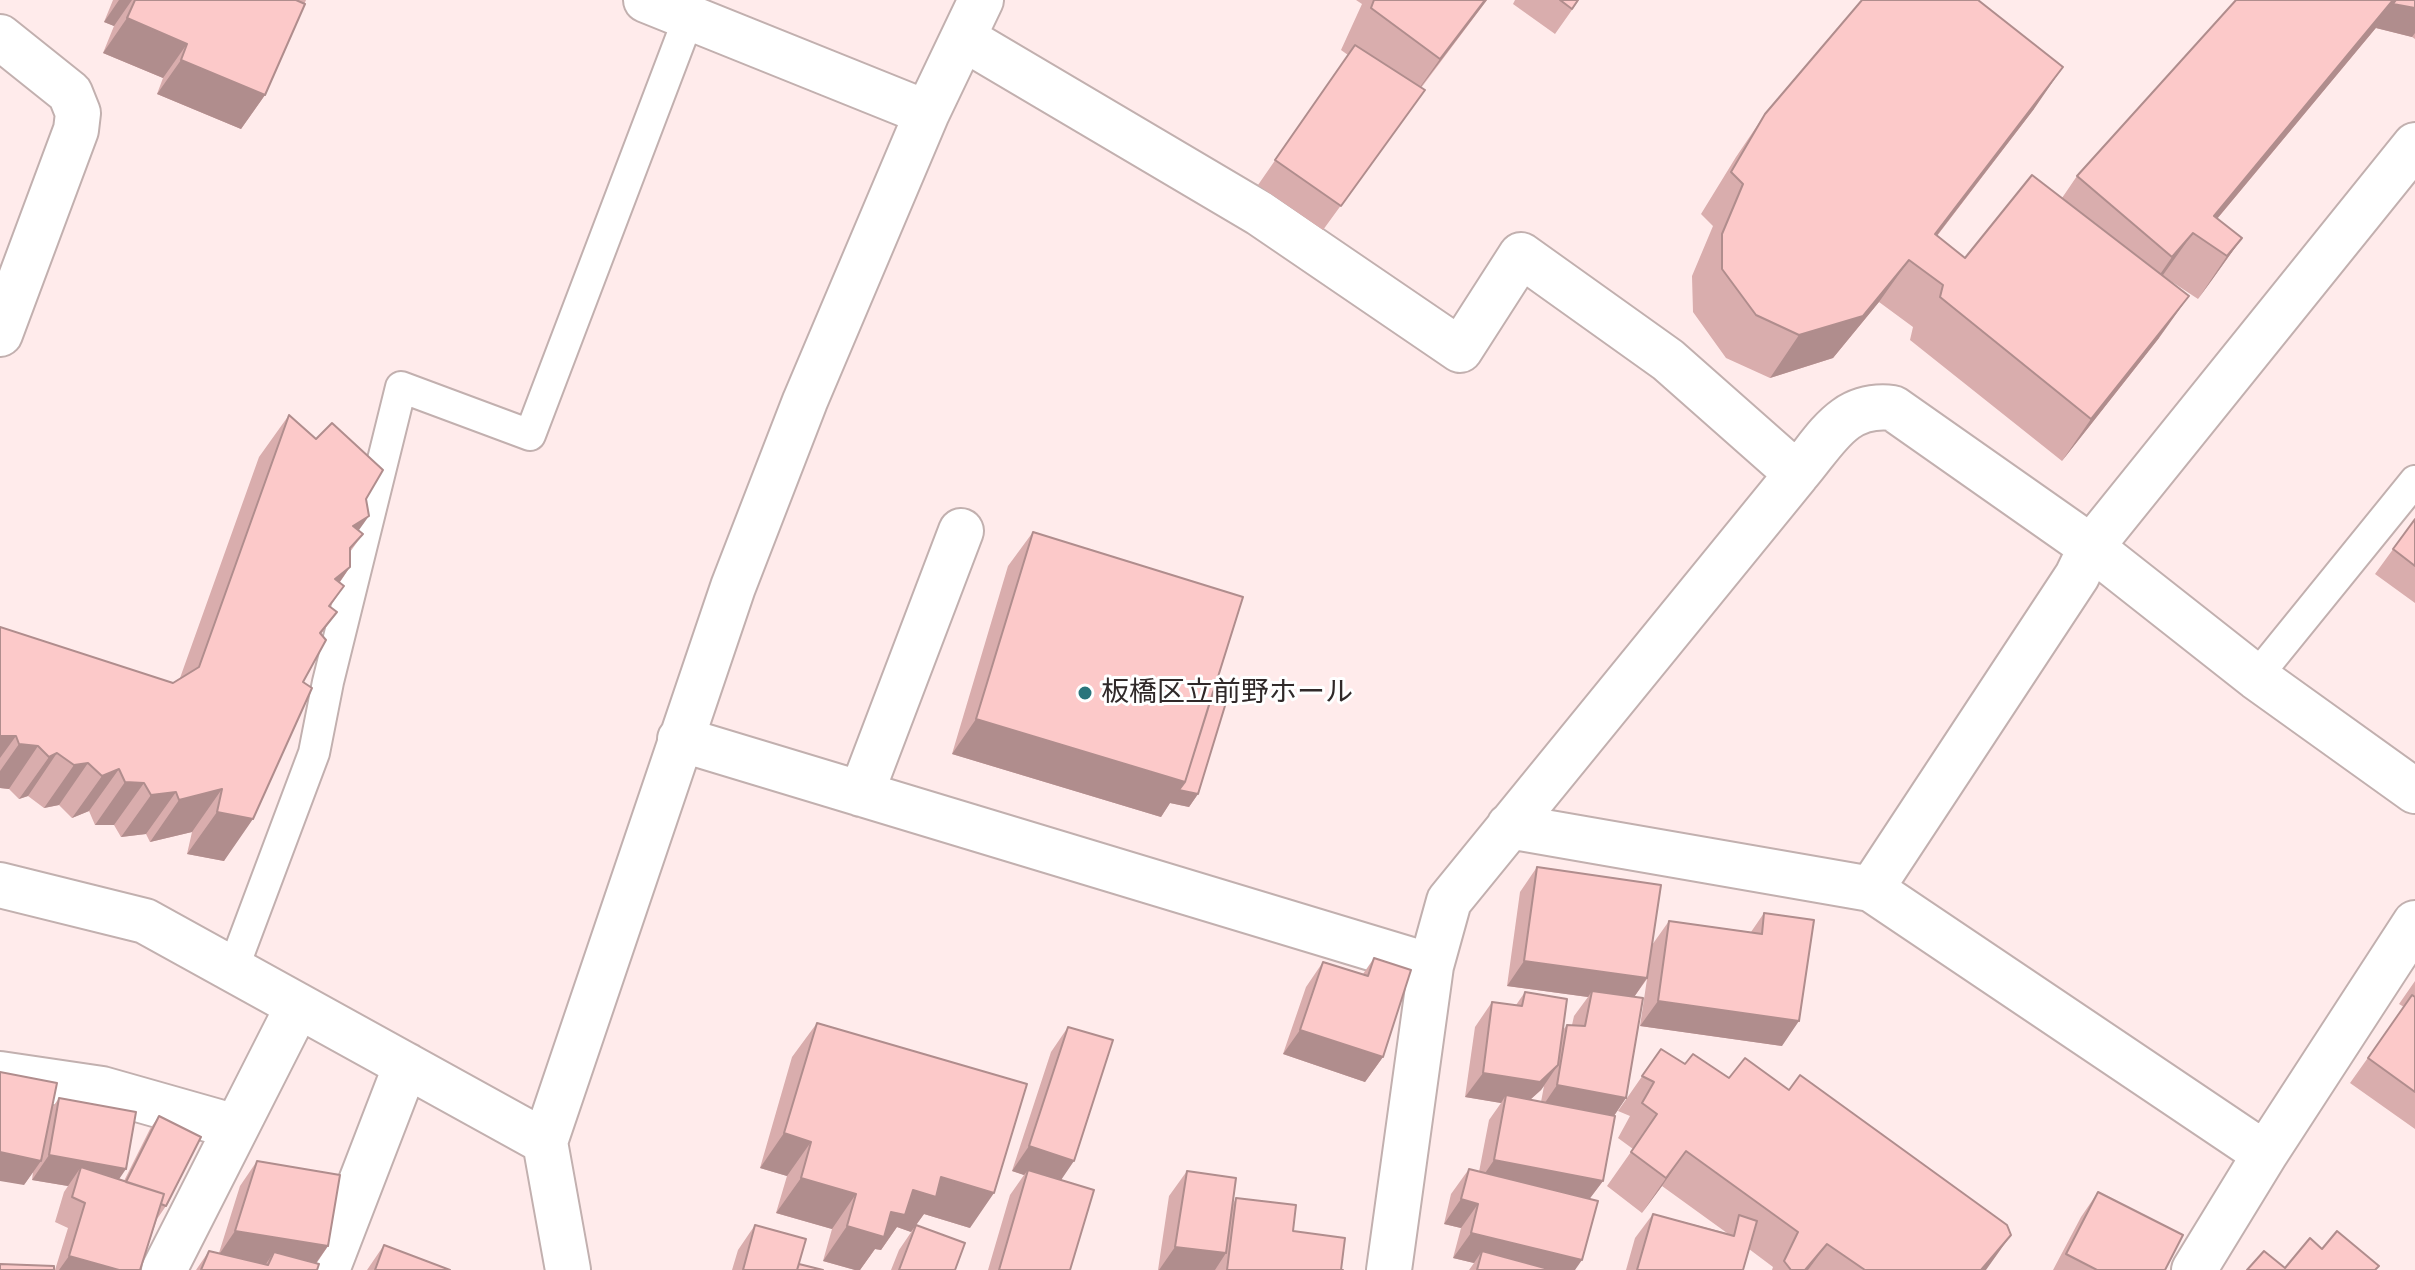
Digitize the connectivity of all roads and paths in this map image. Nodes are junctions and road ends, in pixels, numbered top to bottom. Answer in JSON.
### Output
{"nodes":[{"id":1,"x":646,"y":0,"type":"edge"},
{"id":2,"x":689,"y":17,"type":"junction"},
{"id":3,"x":972,"y":19,"type":"edge"},
{"id":4,"x":0,"y":37,"type":"edge"},
{"id":5,"x":927,"y":113,"type":"junction"},
{"id":6,"x":2415,"y":145,"type":"edge"},
{"id":7,"x":0,"y":334,"type":"edge"},
{"id":8,"x":1797,"y":474,"type":"junction"},
{"id":9,"x":2415,"y":481,"type":"edge"},
{"id":10,"x":961,"y":531,"type":"dead end"},
{"id":11,"x":2091,"y":547,"type":"junction"},
{"id":12,"x":2256,"y":677,"type":"junction"},
{"id":13,"x":680,"y":739,"type":"junction"},
{"id":14,"x":2415,"y":791,"type":"edge"},
{"id":15,"x":861,"y":794,"type":"junction"},
{"id":16,"x":1509,"y":826,"type":"junction"},
{"id":17,"x":0,"y":885,"type":"edge"},
{"id":18,"x":1871,"y":889,"type":"junction"},
{"id":19,"x":2415,"y":923,"type":"edge"},
{"id":20,"x":1431,"y":966,"type":"junction"},
{"id":21,"x":233,"y":969,"type":"junction"},
{"id":22,"x":298,"y":1006,"type":"junction"},
{"id":23,"x":406,"y":1065,"type":"junction"},
{"id":24,"x":0,"y":1074,"type":"edge"},
{"id":25,"x":236,"y":1127,"type":"junction"},
{"id":26,"x":545,"y":1142,"type":"junction"},
{"id":27,"x":2265,"y":1154,"type":"junction"},
{"id":28,"x":164,"y":1270,"type":"edge"},
{"id":29,"x":327,"y":1270,"type":"edge"},
{"id":30,"x":568,"y":1270,"type":"edge"},
{"id":31,"x":1389,"y":1270,"type":"edge"},
{"id":32,"x":2194,"y":1270,"type":"edge"}],
"edges":[{"from":1,"to":2,"type":"street"},
{"from":2,"to":5,"type":"street"},
{"from":2,"to":21,"type":"lane"},
{"from":3,"to":5,"type":"street"},
{"from":3,"to":8,"type":"street"},
{"from":4,"to":7,"type":"street"},
{"from":5,"to":13,"type":"street"},
{"from":6,"to":11,"type":"street"},
{"from":8,"to":11,"type":"street"},
{"from":8,"to":16,"type":"street"},
{"from":9,"to":12,"type":"lane"},
{"from":10,"to":15,"type":"street"},
{"from":11,"to":12,"type":"street"},
{"from":11,"to":18,"type":"street"},
{"from":12,"to":14,"type":"street"},
{"from":13,"to":15,"type":"street"},
{"from":13,"to":26,"type":"street"},
{"from":15,"to":20,"type":"street"},
{"from":16,"to":18,"type":"street"},
{"from":16,"to":20,"type":"street"},
{"from":17,"to":21,"type":"street"},
{"from":18,"to":27,"type":"street"},
{"from":19,"to":27,"type":"street"},
{"from":20,"to":31,"type":"street"},
{"from":21,"to":22,"type":"street"},
{"from":22,"to":23,"type":"street"},
{"from":22,"to":25,"type":"street"},
{"from":23,"to":26,"type":"street"},
{"from":23,"to":29,"type":"street"},
{"from":24,"to":25,"type":"street"},
{"from":25,"to":28,"type":"street"},
{"from":26,"to":30,"type":"street"},
{"from":27,"to":32,"type":"street"}]}
